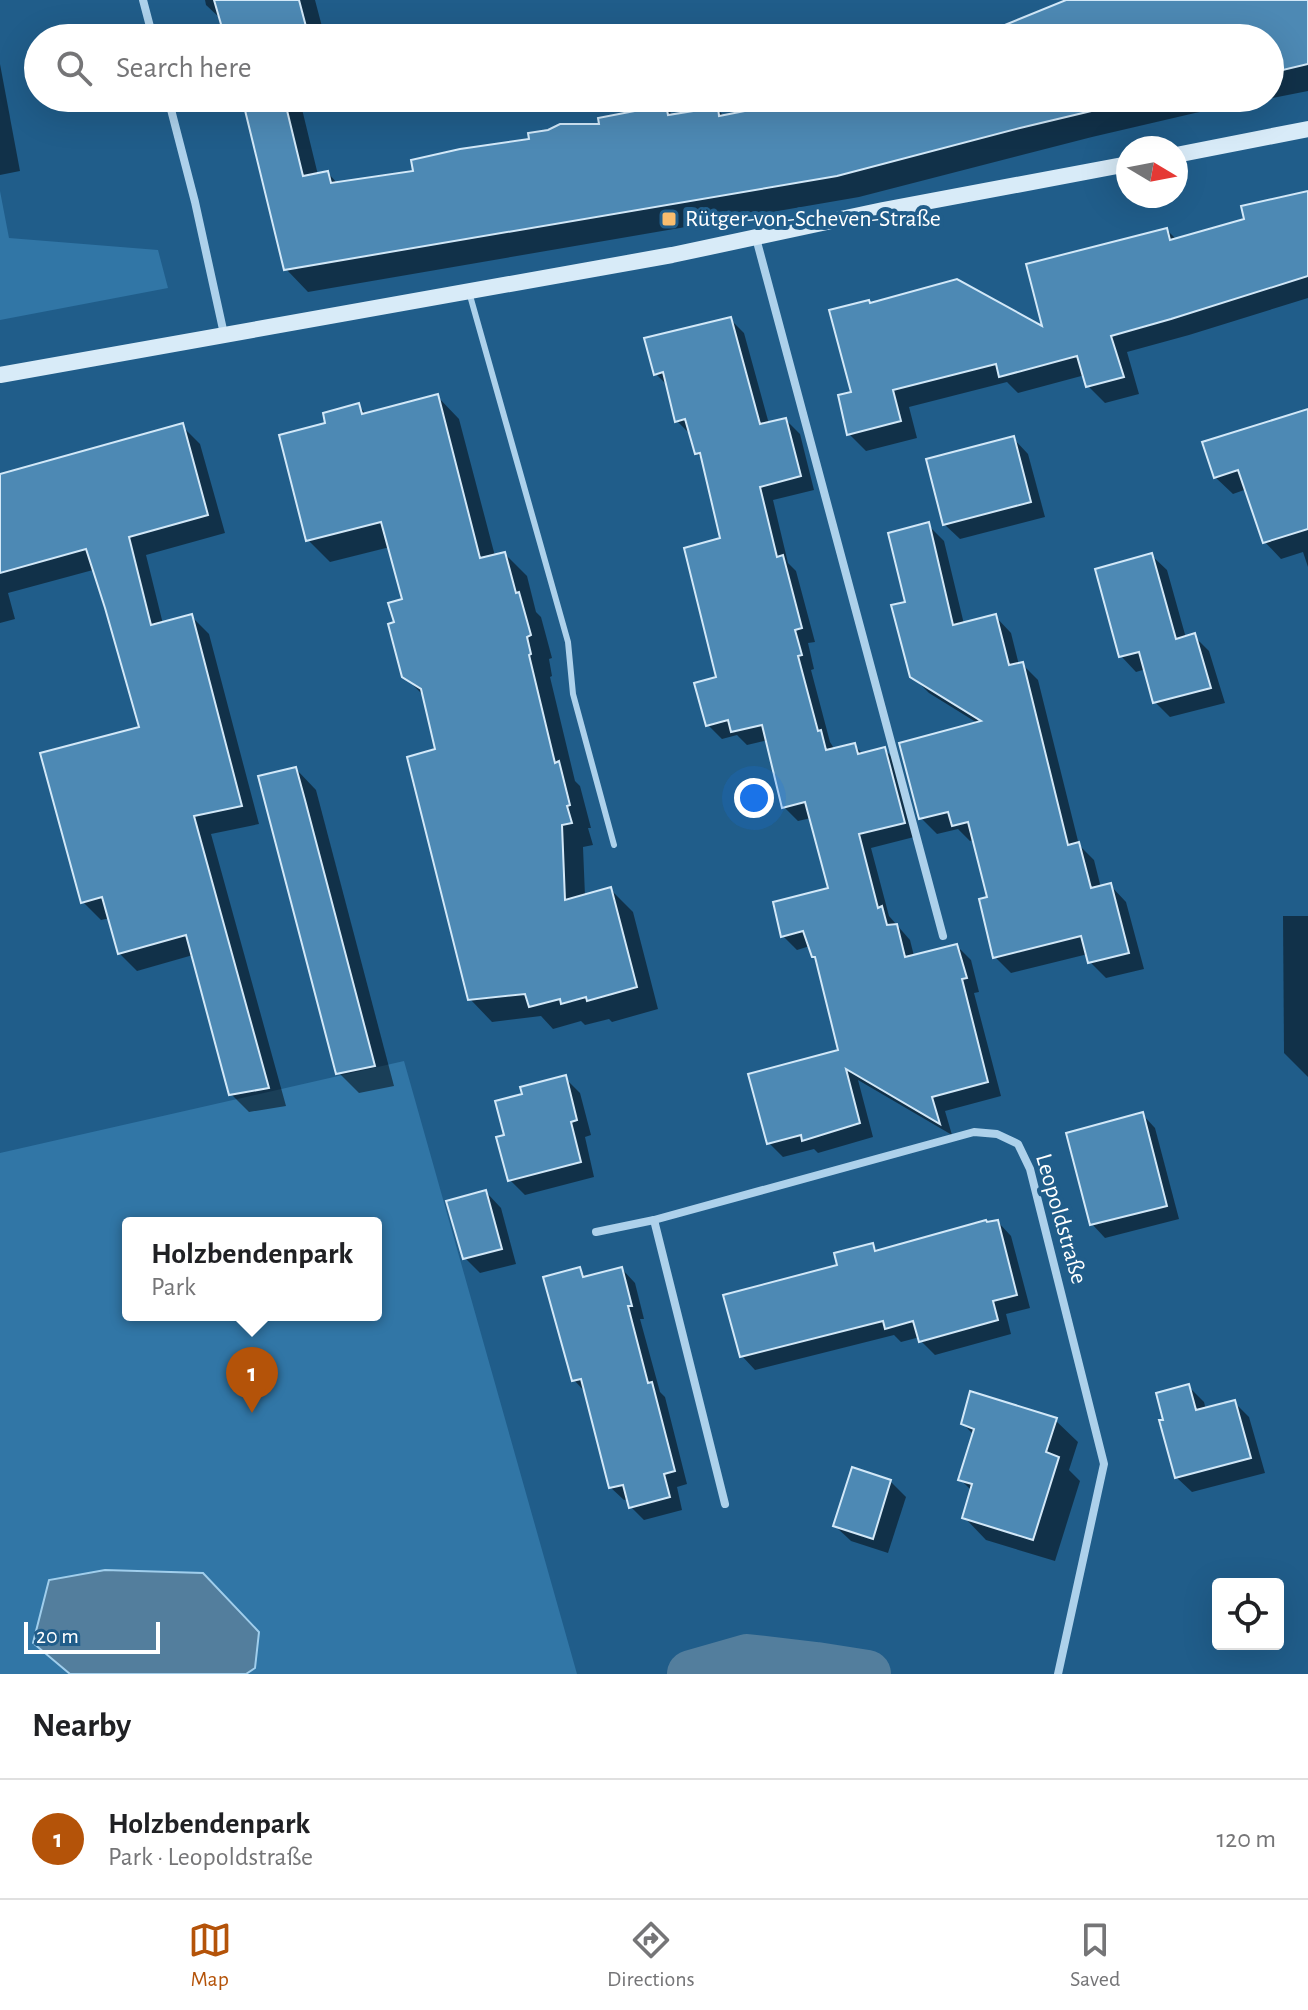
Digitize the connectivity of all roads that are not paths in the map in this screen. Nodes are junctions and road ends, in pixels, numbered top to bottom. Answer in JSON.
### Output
{"nodes":[{"id":1,"x":143,"y":0,"type":"edge"},
{"id":2,"x":149,"y":24,"type":"edge"},
{"id":3,"x":172,"y":112,"type":"edge"},
{"id":4,"x":1308,"y":129,"type":"edge"},
{"id":5,"x":1188,"y":153,"type":"edge"},
{"id":6,"x":1116,"y":166,"type":"edge"},
{"id":7,"x":756,"y":238,"type":"junction"},
{"id":8,"x":469,"y":292,"type":"junction"},
{"id":9,"x":224,"y":334,"type":"junction"},
{"id":10,"x":0,"y":375,"type":"edge"},
{"id":11,"x":614,"y":845,"type":"dead end"},
{"id":12,"x":943,"y":936,"type":"dead end"},
{"id":13,"x":654,"y":1220,"type":"junction"},
{"id":14,"x":596,"y":1232,"type":"dead end"},
{"id":15,"x":725,"y":1504,"type":"dead end"},
{"id":16,"x":1058,"y":1674,"type":"edge"}],
"edges":[{"from":1,"to":2,"type":"street"},
{"from":3,"to":9,"type":"street"},
{"from":4,"to":5,"type":"street"},
{"from":6,"to":7,"type":"street"},
{"from":7,"to":8,"type":"street"},
{"from":7,"to":12,"type":"street"},
{"from":8,"to":9,"type":"street"},
{"from":8,"to":11,"type":"lane"},
{"from":9,"to":10,"type":"street"},
{"from":13,"to":14,"type":"street","name":"Leopoldstraße"},
{"from":13,"to":15,"type":"street"},
{"from":13,"to":16,"type":"street","name":"Leopoldstraße"}]}
